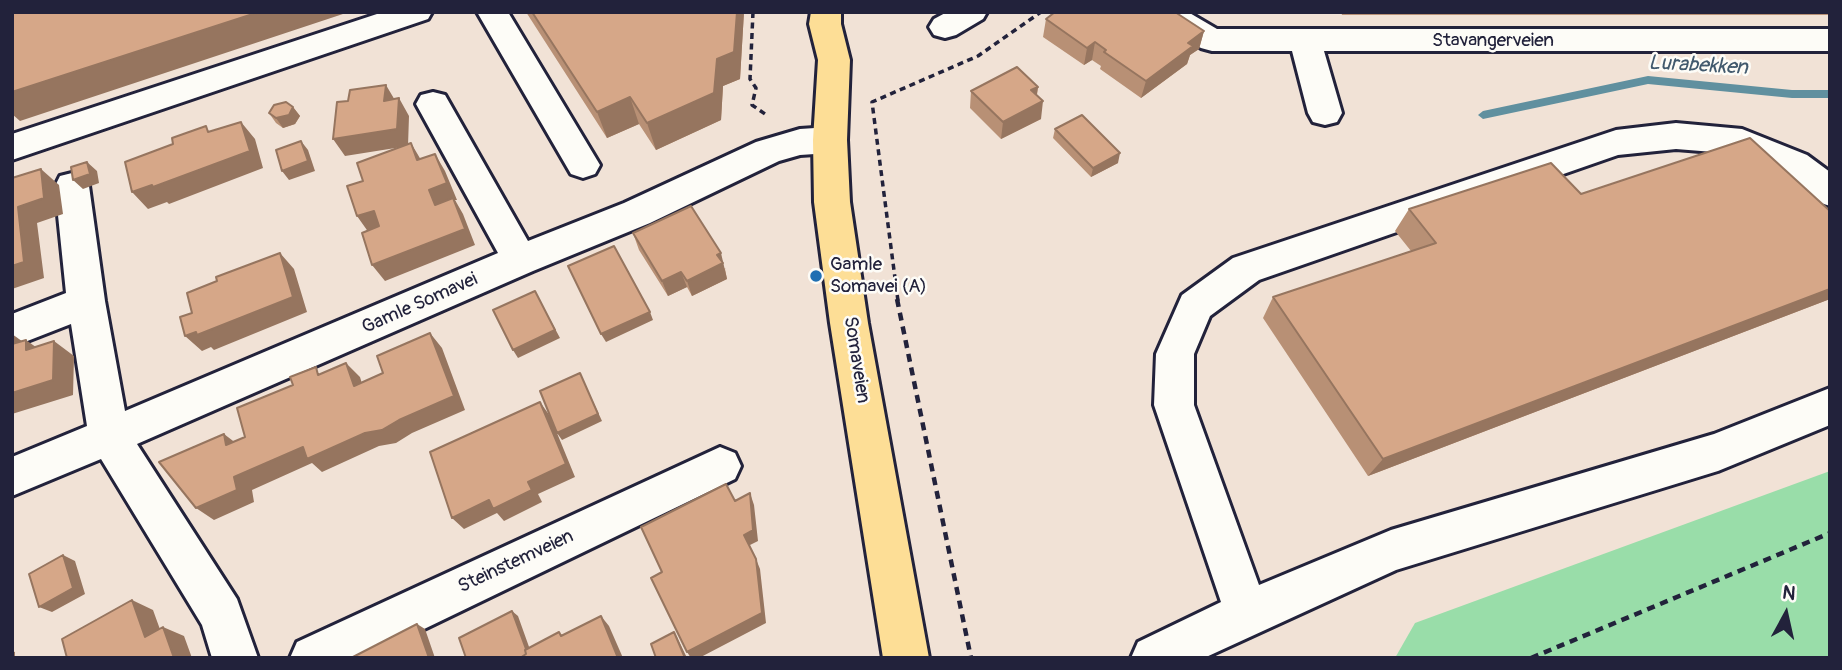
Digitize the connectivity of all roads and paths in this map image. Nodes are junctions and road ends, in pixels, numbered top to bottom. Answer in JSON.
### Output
{"nodes":[{"id":1,"x":417,"y":12,"type":"edge"},
{"id":2,"x":492,"y":12,"type":"edge"},
{"id":3,"x":754,"y":12,"type":"edge"},
{"id":4,"x":826,"y":12,"type":"edge"},
{"id":5,"x":849,"y":12,"type":"edge"},
{"id":6,"x":972,"y":12,"type":"edge"},
{"id":7,"x":1041,"y":12,"type":"edge"},
{"id":8,"x":1163,"y":12,"type":"edge"},
{"id":9,"x":945,"y":27,"type":"dead end"},
{"id":10,"x":1830,"y":40,"type":"edge"},
{"id":11,"x":1314,"y":41,"type":"junction"},
{"id":12,"x":834,"y":60,"type":"junction"},
{"id":13,"x":433,"y":104,"type":"dead end"},
{"id":14,"x":1325,"y":113,"type":"dead end"},
{"id":15,"x":771,"y":118,"type":"dead end"},
{"id":16,"x":830,"y":141,"type":"junction"},
{"id":17,"x":12,"y":147,"type":"edge"},
{"id":18,"x":583,"y":164,"type":"dead end"},
{"id":19,"x":72,"y":186,"type":"edge"},
{"id":20,"x":1830,"y":192,"type":"edge"},
{"id":21,"x":520,"y":260,"type":"junction"},
{"id":22,"x":86,"y":301,"type":"junction"},
{"id":23,"x":12,"y":331,"type":"edge"},
{"id":24,"x":1830,"y":405,"type":"edge"},
{"id":25,"x":109,"y":436,"type":"junction"},
{"id":26,"x":720,"y":466,"type":"dead end"},
{"id":27,"x":12,"y":477,"type":"edge"},
{"id":28,"x":1830,"y":533,"type":"edge"},
{"id":29,"x":1247,"y":613,"type":"junction"},
{"id":30,"x":235,"y":658,"type":"edge"},
{"id":31,"x":313,"y":658,"type":"edge"},
{"id":32,"x":906,"y":658,"type":"edge"},
{"id":33,"x":971,"y":658,"type":"edge"},
{"id":34,"x":1154,"y":658,"type":"edge"},
{"id":35,"x":1531,"y":658,"type":"edge"}],
"edges":[{"from":1,"to":17,"type":"street"},
{"from":2,"to":18,"type":"street"},
{"from":3,"to":15,"type":"path"},
{"from":4,"to":12,"type":"main road","name":"Somaveien"},
{"from":5,"to":12,"type":"main road","name":"Somaveien"},
{"from":6,"to":9,"type":"street"},
{"from":7,"to":33,"type":"path"},
{"from":8,"to":11,"type":"street","name":"Stavangerveien"},
{"from":10,"to":11,"type":"street","name":"Stavangerveien"},
{"from":11,"to":14,"type":"street"},
{"from":12,"to":16,"type":"main road","name":"Somaveien"},
{"from":13,"to":21,"type":"street"},
{"from":16,"to":21,"type":"street","name":"Gamle Somavei"},
{"from":16,"to":32,"type":"main road","name":"Somaveien"},
{"from":19,"to":22,"type":"street"},
{"from":20,"to":29,"type":"street"},
{"from":21,"to":25,"type":"street","name":"Gamle Somavei"},
{"from":22,"to":23,"type":"street"},
{"from":22,"to":25,"type":"street"},
{"from":24,"to":29,"type":"street"},
{"from":25,"to":27,"type":"street","name":"Gamle Somavei"},
{"from":25,"to":30,"type":"street"},
{"from":26,"to":31,"type":"street","name":"Steinstemveien"},
{"from":28,"to":35,"type":"path"},
{"from":29,"to":34,"type":"street"}]}
